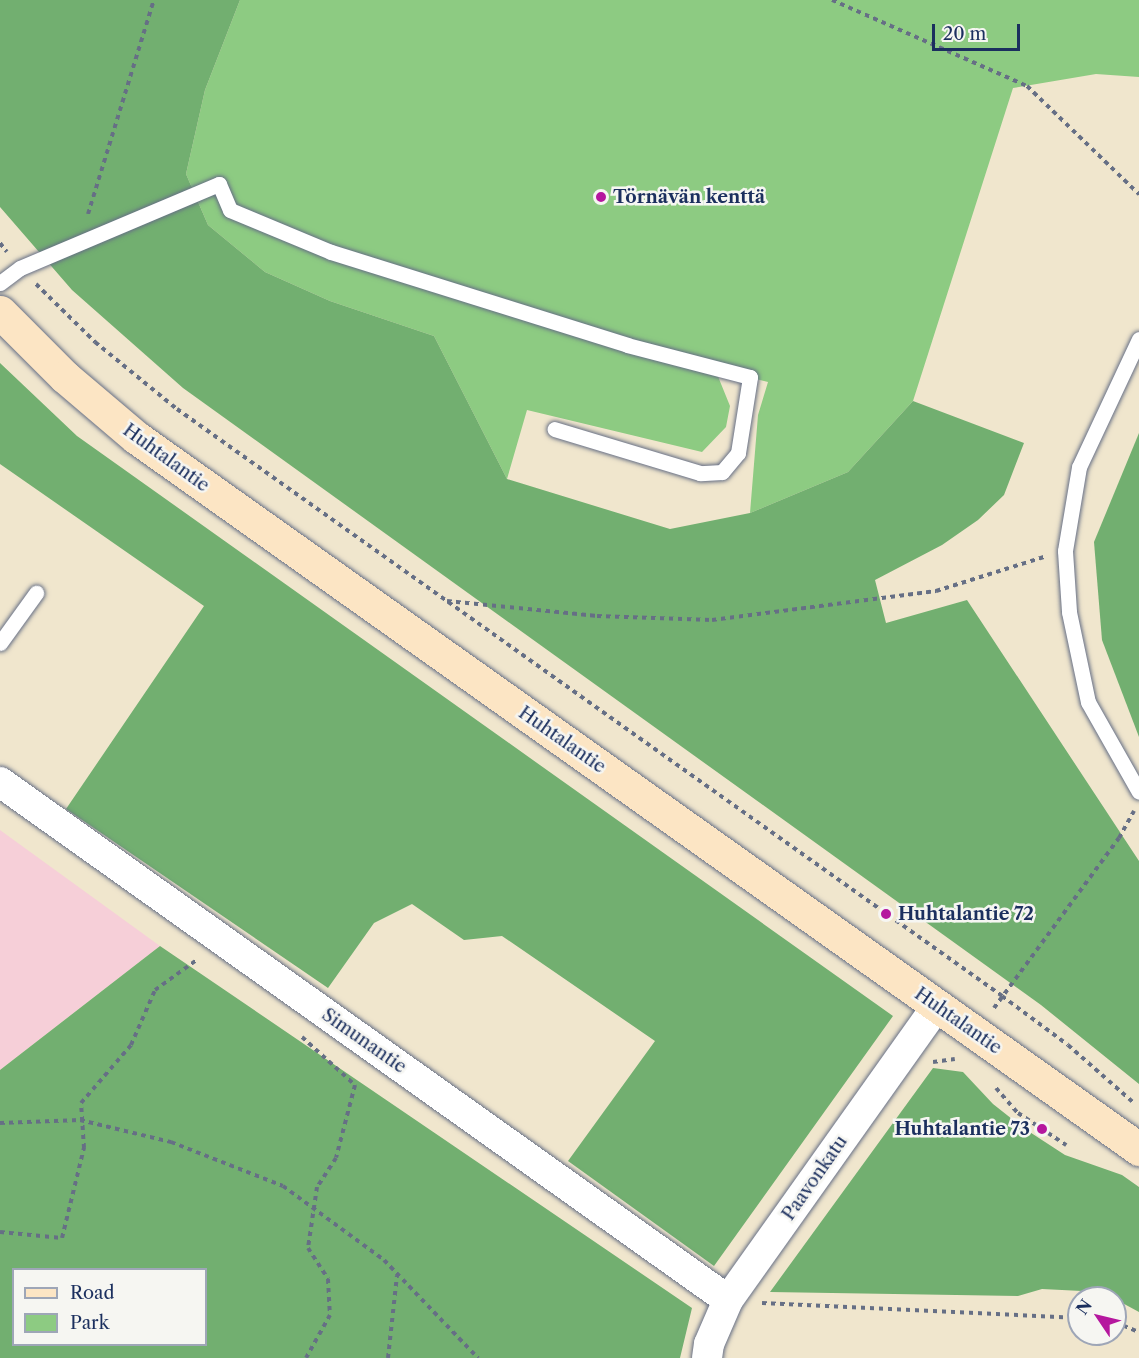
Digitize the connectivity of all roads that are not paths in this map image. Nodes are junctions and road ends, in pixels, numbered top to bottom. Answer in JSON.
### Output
{"nodes":[{"id":1,"x":0,"y":283,"type":"edge"},
{"id":2,"x":0,"y":312,"type":"edge"},
{"id":3,"x":1139,"y":339,"type":"edge"},
{"id":4,"x":555,"y":429,"type":"dead end"},
{"id":5,"x":36,"y":593,"type":"dead end"},
{"id":6,"x":0,"y":643,"type":"edge"},
{"id":7,"x":0,"y":782,"type":"edge"},
{"id":8,"x":1139,"y":792,"type":"edge"},
{"id":9,"x":938,"y":1006,"type":"junction"},
{"id":10,"x":1139,"y":1149,"type":"edge"},
{"id":11,"x":728,"y":1300,"type":"junction"},
{"id":12,"x":707,"y":1358,"type":"edge"}],
"edges":[{"from":1,"to":4,"type":"lane"},
{"from":2,"to":9,"type":"main road","name":"Huhtalantie"},
{"from":3,"to":8,"type":"lane"},
{"from":5,"to":6,"type":"lane"},
{"from":7,"to":11,"type":"street","name":"Simunantie"},
{"from":9,"to":10,"type":"main road","name":"Huhtalantie"},
{"from":9,"to":11,"type":"street","name":"Paavonkatu"},
{"from":11,"to":12,"type":"street","name":"Paavonkatu"}]}
